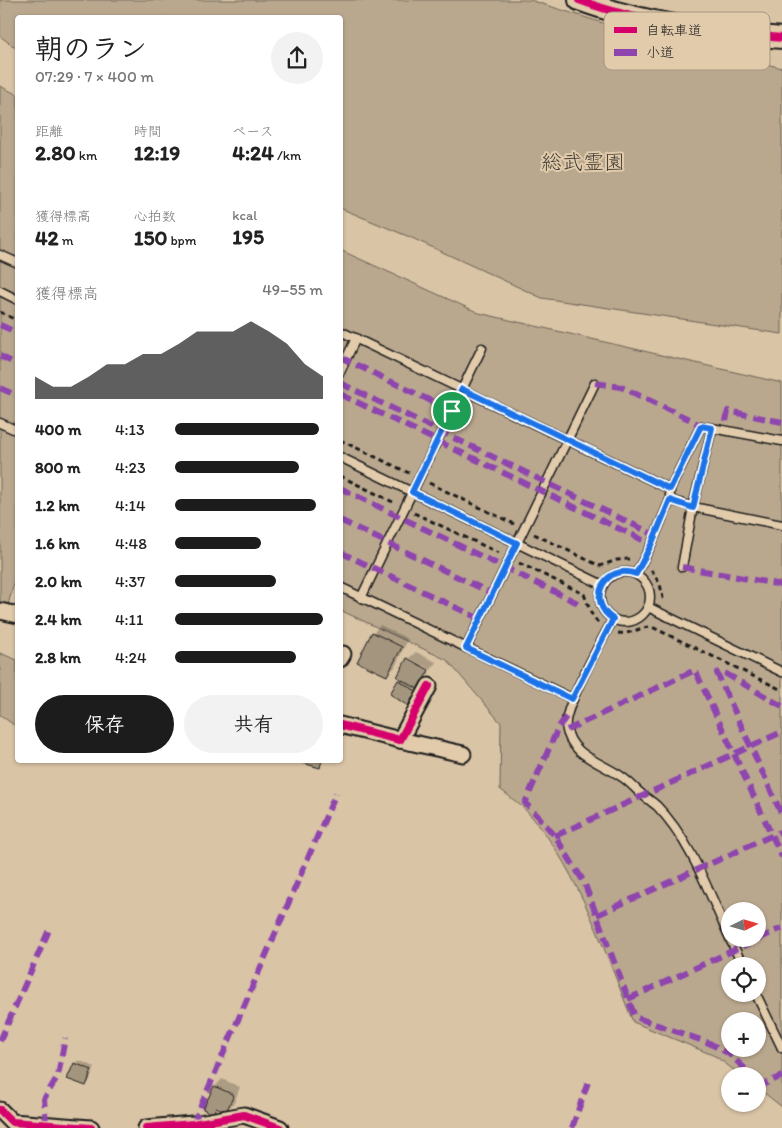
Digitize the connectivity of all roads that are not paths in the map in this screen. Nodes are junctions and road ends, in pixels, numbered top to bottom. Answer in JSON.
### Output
{"nodes":[{"id":1,"x":579,"y":0,"type":"edge"},
{"id":2,"x":616,"y":12,"type":"edge"},
{"id":3,"x":0,"y":256,"type":"edge"},
{"id":4,"x":15,"y":262,"type":"edge"},
{"id":5,"x":0,"y":291,"type":"edge"},
{"id":6,"x":15,"y":298,"type":"edge"},
{"id":7,"x":343,"y":332,"type":"edge"},
{"id":8,"x":356,"y":338,"type":"junction"},
{"id":9,"x":482,"y":348,"type":"dead end"},
{"id":10,"x":343,"y":366,"type":"edge"},
{"id":11,"x":595,"y":382,"type":"dead end"},
{"id":12,"x":462,"y":389,"type":"junction"},
{"id":13,"x":0,"y":423,"type":"edge"},
{"id":14,"x":712,"y":428,"type":"junction"},
{"id":15,"x":15,"y":430,"type":"edge"},
{"id":16,"x":567,"y":439,"type":"junction"},
{"id":17,"x":782,"y":441,"type":"edge"},
{"id":18,"x":343,"y":458,"type":"edge"},
{"id":19,"x":670,"y":489,"type":"junction"},
{"id":20,"x":412,"y":492,"type":"junction"},
{"id":21,"x":670,"y":500,"type":"junction"},
{"id":22,"x":693,"y":508,"type":"junction"},
{"id":23,"x":782,"y":525,"type":"edge"},
{"id":24,"x":517,"y":543,"type":"junction"},
{"id":25,"x":682,"y":567,"type":"dead end"},
{"id":26,"x":636,"y":574,"type":"junction"},
{"id":27,"x":603,"y":585,"type":"junction"},
{"id":28,"x":343,"y":589,"type":"edge"},
{"id":29,"x":361,"y":598,"type":"junction"},
{"id":30,"x":648,"y":607,"type":"junction"},
{"id":31,"x":0,"y":611,"type":"edge"},
{"id":32,"x":15,"y":614,"type":"edge"},
{"id":33,"x":613,"y":619,"type":"junction"},
{"id":34,"x":466,"y":648,"type":"junction"},
{"id":35,"x":782,"y":672,"type":"edge"},
{"id":36,"x":429,"y":686,"type":"dead end"},
{"id":37,"x":572,"y":699,"type":"junction"},
{"id":38,"x":343,"y":726,"type":"edge"},
{"id":39,"x":400,"y":740,"type":"junction"},
{"id":40,"x":464,"y":754,"type":"dead end"},
{"id":41,"x":721,"y":919,"type":"edge"},
{"id":42,"x":760,"y":1002,"type":"edge"},
{"id":43,"x":782,"y":1048,"type":"edge"},
{"id":44,"x":0,"y":1110,"type":"edge"},
{"id":45,"x":90,"y":1128,"type":"edge"},
{"id":46,"x":146,"y":1128,"type":"edge"},
{"id":47,"x":280,"y":1128,"type":"edge"}],
"edges":[{"from":1,"to":2,"type":"street"},
{"from":3,"to":4,"type":"lane"},
{"from":5,"to":6,"type":"lane"},
{"from":7,"to":8,"type":"lane"},
{"from":8,"to":10,"type":"lane"},
{"from":8,"to":12,"type":"lane"},
{"from":9,"to":12,"type":"lane"},
{"from":11,"to":16,"type":"lane"},
{"from":12,"to":16,"type":"lane"},
{"from":12,"to":20,"type":"lane"},
{"from":13,"to":15,"type":"lane"},
{"from":14,"to":17,"type":"lane"},
{"from":14,"to":19,"type":"lane"},
{"from":14,"to":22,"type":"lane"},
{"from":16,"to":19,"type":"lane"},
{"from":16,"to":24,"type":"lane"},
{"from":18,"to":20,"type":"lane"},
{"from":19,"to":21,"type":"lane"},
{"from":20,"to":24,"type":"lane"},
{"from":20,"to":29,"type":"lane"},
{"from":21,"to":22,"type":"lane"},
{"from":21,"to":26,"type":"lane"},
{"from":22,"to":23,"type":"lane"},
{"from":22,"to":25,"type":"lane"},
{"from":24,"to":27,"type":"lane"},
{"from":24,"to":34,"type":"lane"},
{"from":26,"to":27,"type":"lane"},
{"from":26,"to":30,"type":"lane"},
{"from":27,"to":33,"type":"lane"},
{"from":28,"to":29,"type":"lane"},
{"from":29,"to":34,"type":"lane"},
{"from":30,"to":33,"type":"lane"},
{"from":30,"to":35,"type":"lane"},
{"from":31,"to":32,"type":"street"},
{"from":33,"to":37,"type":"lane"},
{"from":34,"to":37,"type":"lane"},
{"from":36,"to":39,"type":"street"},
{"from":37,"to":41,"type":"lane"},
{"from":38,"to":39,"type":"street"},
{"from":39,"to":40,"type":"street"},
{"from":42,"to":43,"type":"lane"},
{"from":44,"to":45,"type":"street"},
{"from":46,"to":47,"type":"street"}]}
